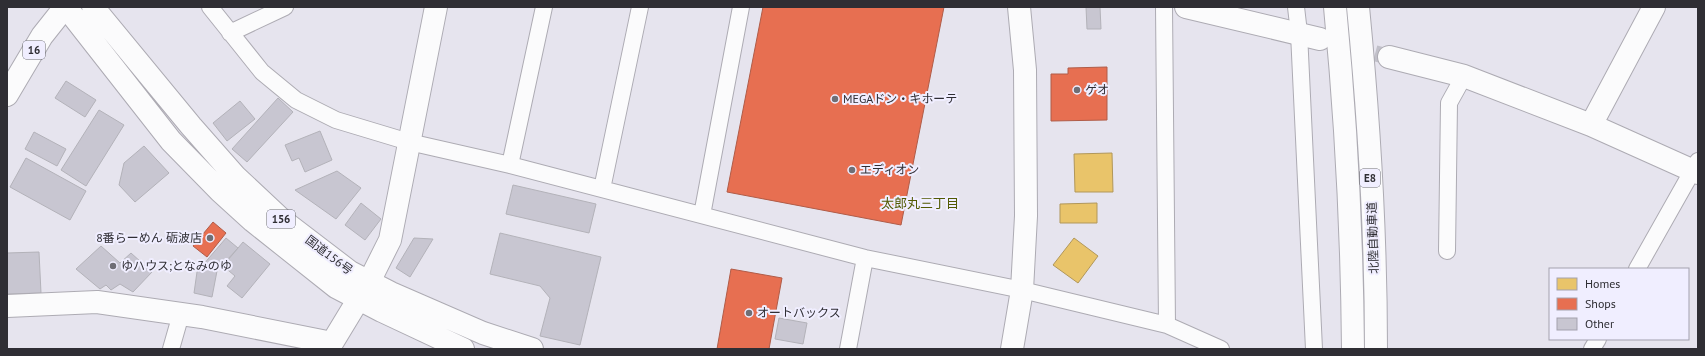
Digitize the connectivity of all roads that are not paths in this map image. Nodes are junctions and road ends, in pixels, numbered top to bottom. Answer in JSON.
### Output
{"nodes":[{"id":1,"x":66,"y":7,"type":"edge"},
{"id":2,"x":93,"y":7,"type":"edge"},
{"id":3,"x":210,"y":7,"type":"edge"},
{"id":4,"x":286,"y":7,"type":"edge"},
{"id":5,"x":436,"y":7,"type":"edge"},
{"id":6,"x":544,"y":7,"type":"edge"},
{"id":7,"x":640,"y":7,"type":"edge"},
{"id":8,"x":741,"y":7,"type":"edge"},
{"id":9,"x":1019,"y":7,"type":"edge"},
{"id":10,"x":1164,"y":7,"type":"edge"},
{"id":11,"x":1186,"y":7,"type":"edge"},
{"id":12,"x":1296,"y":7,"type":"edge"},
{"id":13,"x":1335,"y":7,"type":"edge"},
{"id":14,"x":1358,"y":7,"type":"edge"},
{"id":15,"x":1654,"y":7,"type":"edge"},
{"id":16,"x":230,"y":33,"type":"junction"},
{"id":17,"x":1299,"y":33,"type":"junction"},
{"id":18,"x":1320,"y":39,"type":"dead end"},
{"id":19,"x":1390,"y":57,"type":"tunnel mouth"},
{"id":20,"x":1464,"y":76,"type":"junction"},
{"id":21,"x":7,"y":95,"type":"edge"},
{"id":22,"x":1591,"y":125,"type":"junction"},
{"id":23,"x":409,"y":142,"type":"junction"},
{"id":24,"x":510,"y":165,"type":"junction"},
{"id":25,"x":1696,"y":168,"type":"edge"},
{"id":26,"x":602,"y":189,"type":"junction"},
{"id":27,"x":702,"y":215,"type":"junction"},
{"id":28,"x":1447,"y":251,"type":"dead end"},
{"id":29,"x":865,"y":258,"type":"junction"},
{"id":30,"x":1638,"y":268,"type":"edge"},
{"id":31,"x":1022,"y":290,"type":"junction"},
{"id":32,"x":364,"y":291,"type":"junction"},
{"id":33,"x":7,"y":306,"type":"edge"},
{"id":34,"x":181,"y":314,"type":"junction"},
{"id":35,"x":1167,"y":325,"type":"junction"},
{"id":36,"x":1597,"y":340,"type":"edge"},
{"id":37,"x":331,"y":346,"type":"edge"},
{"id":38,"x":171,"y":349,"type":"edge"},
{"id":39,"x":463,"y":349,"type":"edge"},
{"id":40,"x":532,"y":349,"type":"edge"},
{"id":41,"x":848,"y":349,"type":"edge"},
{"id":42,"x":1012,"y":349,"type":"edge"},
{"id":43,"x":1221,"y":349,"type":"edge"},
{"id":44,"x":1314,"y":349,"type":"edge"},
{"id":45,"x":1353,"y":349,"type":"edge"},
{"id":46,"x":1376,"y":349,"type":"edge"},
{"id":47,"x":1592,"y":349,"type":"edge"}],
"edges":[{"from":1,"to":21,"type":"main road","number":"16"},
{"from":1,"to":32,"type":"main road","name":"国道156号","number":"156"},
{"from":2,"to":32,"type":"main road","name":"国道156号","number":"156"},
{"from":3,"to":16,"type":"street"},
{"from":4,"to":16,"type":"street"},
{"from":5,"to":23,"type":"main road"},
{"from":6,"to":24,"type":"street"},
{"from":7,"to":26,"type":"street"},
{"from":8,"to":27,"type":"street"},
{"from":9,"to":31,"type":"main road"},
{"from":10,"to":35,"type":"street"},
{"from":11,"to":17,"type":"main road"},
{"from":12,"to":17,"type":"street"},
{"from":13,"to":45,"type":"main road","name":"北陸自動車道","number":"E8"},
{"from":14,"to":46,"type":"main road","name":"北陸自動車道","number":"E8"},
{"from":15,"to":22,"type":"main road"},
{"from":16,"to":23,"type":"street"},
{"from":17,"to":18,"type":"main road"},
{"from":17,"to":44,"type":"street"},
{"from":19,"to":20,"type":"main road"},
{"from":20,"to":22,"type":"main road"},
{"from":20,"to":28,"type":"street"},
{"from":22,"to":25,"type":"main road"},
{"from":23,"to":24,"type":"street"},
{"from":23,"to":32,"type":"main road"},
{"from":24,"to":26,"type":"street"},
{"from":25,"to":30,"type":"street"},
{"from":26,"to":27,"type":"street"},
{"from":27,"to":29,"type":"street"},
{"from":29,"to":31,"type":"street"},
{"from":29,"to":41,"type":"street"},
{"from":31,"to":35,"type":"street"},
{"from":31,"to":42,"type":"main road"},
{"from":32,"to":37,"type":"main road"},
{"from":32,"to":39,"type":"main road","name":"国道156号","number":"156"},
{"from":32,"to":40,"type":"main road","name":"国道156号","number":"156"},
{"from":33,"to":34,"type":"main road"},
{"from":34,"to":37,"type":"main road"},
{"from":34,"to":38,"type":"street"},
{"from":35,"to":43,"type":"street"},
{"from":36,"to":47,"type":"street"}]}
